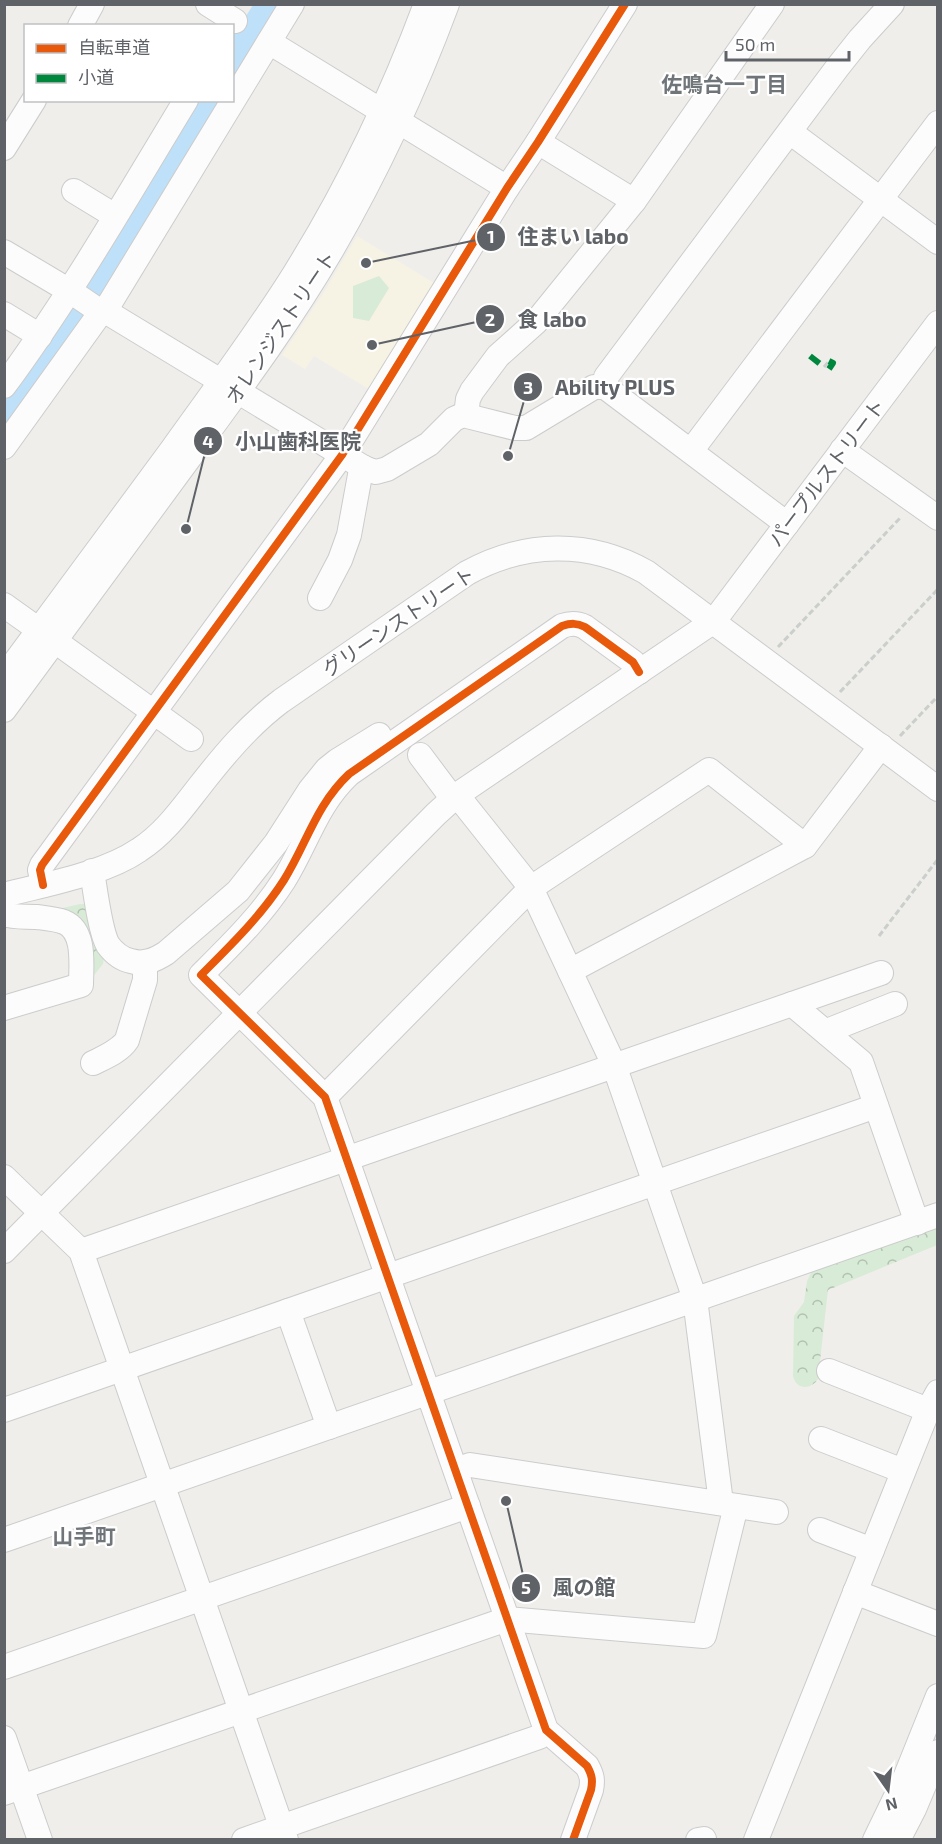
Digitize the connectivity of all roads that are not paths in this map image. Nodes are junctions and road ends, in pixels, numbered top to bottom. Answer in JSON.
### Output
{"nodes":[{"id":1,"x":93,"y":4,"type":"edge"},
{"id":2,"x":208,"y":4,"type":"edge"},
{"id":3,"x":292,"y":4,"type":"edge"},
{"id":4,"x":426,"y":4,"type":"edge"},
{"id":5,"x":447,"y":4,"type":"edge"},
{"id":6,"x":625,"y":4,"type":"edge"},
{"id":7,"x":772,"y":4,"type":"edge"},
{"id":8,"x":892,"y":4,"type":"edge"},
{"id":9,"x":237,"y":17,"type":"edge"},
{"id":10,"x":81,"y":24,"type":"edge"},
{"id":11,"x":269,"y":42,"type":"junction"},
{"id":12,"x":234,"y":98,"type":"edge"},
{"id":13,"x":33,"y":102,"type":"edge"},
{"id":14,"x":185,"y":102,"type":"edge"},
{"id":15,"x":232,"y":102,"type":"edge"},
{"id":16,"x":390,"y":117,"type":"junction"},
{"id":17,"x":938,"y":123,"type":"edge"},
{"id":18,"x":790,"y":132,"type":"junction"},
{"id":19,"x":538,"y":142,"type":"junction"},
{"id":20,"x":4,"y":148,"type":"edge"},
{"id":21,"x":507,"y":188,"type":"junction"},
{"id":22,"x":74,"y":191,"type":"dead end"},
{"id":23,"x":880,"y":199,"type":"junction"},
{"id":24,"x":634,"y":201,"type":"junction"},
{"id":25,"x":115,"y":216,"type":"junction"},
{"id":26,"x":938,"y":242,"type":"edge"},
{"id":27,"x":4,"y":252,"type":"edge"},
{"id":28,"x":71,"y":292,"type":"junction"},
{"id":29,"x":101,"y":311,"type":"junction"},
{"id":30,"x":4,"y":314,"type":"edge"},
{"id":31,"x":938,"y":324,"type":"edge"},
{"id":32,"x":40,"y":336,"type":"junction"},
{"id":33,"x":4,"y":386,"type":"edge"},
{"id":34,"x":230,"y":386,"type":"junction"},
{"id":35,"x":605,"y":387,"type":"junction"},
{"id":36,"x":466,"y":416,"type":"junction"},
{"id":37,"x":4,"y":447,"type":"edge"},
{"id":38,"x":842,"y":450,"type":"junction"},
{"id":39,"x":691,"y":451,"type":"junction"},
{"id":40,"x":342,"y":455,"type":"junction"},
{"id":41,"x":364,"y":468,"type":"junction"},
{"id":42,"x":938,"y":518,"type":"edge"},
{"id":43,"x":787,"y":524,"type":"junction"},
{"id":44,"x":321,"y":598,"type":"dead end"},
{"id":45,"x":4,"y":605,"type":"edge"},
{"id":46,"x":714,"y":621,"type":"junction"},
{"id":47,"x":47,"y":636,"type":"junction"},
{"id":48,"x":639,"y":672,"type":"junction"},
{"id":49,"x":4,"y":677,"type":"edge"},
{"id":50,"x":4,"y":710,"type":"edge"},
{"id":51,"x":153,"y":712,"type":"junction"},
{"id":52,"x":405,"y":736,"type":"junction"},
{"id":53,"x":191,"y":739,"type":"dead end"},
{"id":54,"x":881,"y":746,"type":"junction"},
{"id":55,"x":420,"y":755,"type":"dead end"},
{"id":56,"x":938,"y":789,"type":"edge"},
{"id":57,"x":455,"y":797,"type":"junction"},
{"id":58,"x":805,"y":846,"type":"junction"},
{"id":59,"x":92,"y":871,"type":"junction"},
{"id":60,"x":43,"y":885,"type":"junction"},
{"id":61,"x":531,"y":888,"type":"junction"},
{"id":62,"x":4,"y":895,"type":"edge"},
{"id":63,"x":4,"y":914,"type":"edge"},
{"id":64,"x":145,"y":963,"type":"junction"},
{"id":65,"x":570,"y":971,"type":"junction"},
{"id":66,"x":881,"y":973,"type":"dead end"},
{"id":67,"x":792,"y":1004,"type":"junction"},
{"id":68,"x":896,"y":1004,"type":"dead end"},
{"id":69,"x":4,"y":1008,"type":"edge"},
{"id":70,"x":240,"y":1012,"type":"junction"},
{"id":71,"x":828,"y":1034,"type":"junction"},
{"id":72,"x":93,"y":1063,"type":"dead end"},
{"id":73,"x":614,"y":1065,"type":"junction"},
{"id":74,"x":325,"y":1097,"type":"junction"},
{"id":75,"x":876,"y":1106,"type":"junction"},
{"id":76,"x":347,"y":1158,"type":"junction"},
{"id":77,"x":4,"y":1177,"type":"edge"},
{"id":78,"x":655,"y":1183,"type":"junction"},
{"id":79,"x":42,"y":1213,"type":"junction"},
{"id":80,"x":927,"y":1219,"type":"edge"},
{"id":81,"x":4,"y":1251,"type":"edge"},
{"id":82,"x":81,"y":1251,"type":"junction"},
{"id":83,"x":388,"y":1276,"type":"junction"},
{"id":84,"x":695,"y":1299,"type":"junction"},
{"id":85,"x":288,"y":1311,"type":"junction"},
{"id":86,"x":122,"y":1369,"type":"junction"},
{"id":87,"x":829,"y":1371,"type":"dead end"},
{"id":88,"x":429,"y":1392,"type":"junction"},
{"id":89,"x":933,"y":1401,"type":"edge"},
{"id":90,"x":4,"y":1410,"type":"edge"},
{"id":91,"x":328,"y":1427,"type":"junction"},
{"id":92,"x":821,"y":1439,"type":"dead end"},
{"id":93,"x":456,"y":1470,"type":"junction"},
{"id":94,"x":903,"y":1471,"type":"junction"},
{"id":95,"x":162,"y":1485,"type":"junction"},
{"id":96,"x":727,"y":1505,"type":"junction"},
{"id":97,"x":468,"y":1506,"type":"junction"},
{"id":98,"x":776,"y":1512,"type":"dead end"},
{"id":99,"x":820,"y":1530,"type":"dead end"},
{"id":100,"x":4,"y":1540,"type":"edge"},
{"id":101,"x":872,"y":1550,"type":"junction"},
{"id":102,"x":855,"y":1592,"type":"junction"},
{"id":103,"x":202,"y":1598,"type":"junction"},
{"id":104,"x":507,"y":1618,"type":"junction"},
{"id":105,"x":938,"y":1624,"type":"edge"},
{"id":106,"x":4,"y":1667,"type":"edge"},
{"id":107,"x":938,"y":1696,"type":"edge"},
{"id":108,"x":241,"y":1711,"type":"junction"},
{"id":109,"x":546,"y":1730,"type":"junction"},
{"id":110,"x":4,"y":1738,"type":"edge"},
{"id":111,"x":938,"y":1752,"type":"edge"},
{"id":112,"x":13,"y":1790,"type":"edge"},
{"id":113,"x":283,"y":1833,"type":"edge"},
{"id":114,"x":40,"y":1839,"type":"edge"},
{"id":115,"x":244,"y":1839,"type":"edge"},
{"id":116,"x":573,"y":1839,"type":"edge"},
{"id":117,"x":756,"y":1839,"type":"edge"},
{"id":118,"x":875,"y":1839,"type":"edge"},
{"id":119,"x":898,"y":1839,"type":"edge"}],
"edges":[{"from":1,"to":10,"type":"street"},
{"from":2,"to":9,"type":"street"},
{"from":3,"to":11,"type":"street"},
{"from":4,"to":16,"type":"street","name":"オレンジストリート"},
{"from":5,"to":16,"type":"street","name":"オレンジストリート"},
{"from":6,"to":19,"type":"street"},
{"from":7,"to":24,"type":"street"},
{"from":8,"to":18,"type":"street"},
{"from":11,"to":12,"type":"street"},
{"from":11,"to":16,"type":"street"},
{"from":13,"to":20,"type":"street"},
{"from":14,"to":25,"type":"street"},
{"from":15,"to":29,"type":"street"},
{"from":16,"to":21,"type":"street"},
{"from":16,"to":34,"type":"street","name":"オレンジストリート"},
{"from":17,"to":23,"type":"street"},
{"from":18,"to":23,"type":"street"},
{"from":18,"to":35,"type":"street"},
{"from":19,"to":21,"type":"street"},
{"from":19,"to":24,"type":"street"},
{"from":21,"to":40,"type":"street"},
{"from":22,"to":25,"type":"street"},
{"from":23,"to":26,"type":"street"},
{"from":23,"to":39,"type":"street"},
{"from":24,"to":36,"type":"street"},
{"from":25,"to":28,"type":"street"},
{"from":27,"to":28,"type":"street"},
{"from":28,"to":29,"type":"street"},
{"from":28,"to":32,"type":"street"},
{"from":29,"to":34,"type":"street"},
{"from":29,"to":37,"type":"street"},
{"from":30,"to":32,"type":"street"},
{"from":31,"to":38,"type":"street","name":"パープルストリート"},
{"from":32,"to":33,"type":"street"},
{"from":34,"to":40,"type":"street"},
{"from":34,"to":47,"type":"street","name":"オレンジストリート"},
{"from":35,"to":36,"type":"street"},
{"from":35,"to":39,"type":"street"},
{"from":36,"to":41,"type":"street"},
{"from":38,"to":42,"type":"street"},
{"from":38,"to":43,"type":"street","name":"パープルストリート"},
{"from":39,"to":43,"type":"street"},
{"from":40,"to":41,"type":"street"},
{"from":40,"to":51,"type":"street"},
{"from":41,"to":44,"type":"street"},
{"from":43,"to":46,"type":"street","name":"パープルストリート"},
{"from":45,"to":47,"type":"street"},
{"from":46,"to":48,"type":"street","name":"パープルストリート"},
{"from":46,"to":54,"type":"street","name":"グリーンストリート"},
{"from":46,"to":59,"type":"street","name":"グリーンストリート"},
{"from":47,"to":49,"type":"street","name":"オレンジストリート"},
{"from":47,"to":50,"type":"street","name":"オレンジストリート"},
{"from":47,"to":51,"type":"street"},
{"from":48,"to":52,"type":"street"},
{"from":48,"to":57,"type":"street","name":"パープルストリート"},
{"from":51,"to":53,"type":"street"},
{"from":51,"to":60,"type":"street"},
{"from":52,"to":64,"type":"street"},
{"from":52,"to":70,"type":"street"},
{"from":54,"to":56,"type":"street","name":"グリーンストリート"},
{"from":54,"to":58,"type":"street"},
{"from":55,"to":57,"type":"street"},
{"from":57,"to":61,"type":"street"},
{"from":57,"to":70,"type":"street","name":"パープルストリート"},
{"from":58,"to":61,"type":"street"},
{"from":58,"to":65,"type":"street"},
{"from":59,"to":60,"type":"street","name":"グリーンストリート"},
{"from":59,"to":64,"type":"street"},
{"from":60,"to":62,"type":"street","name":"グリーンストリート"},
{"from":61,"to":65,"type":"street"},
{"from":61,"to":74,"type":"street"},
{"from":63,"to":69,"type":"street"},
{"from":64,"to":72,"type":"street"},
{"from":65,"to":73,"type":"street"},
{"from":66,"to":67,"type":"street"},
{"from":67,"to":71,"type":"street"},
{"from":67,"to":73,"type":"street"},
{"from":68,"to":71,"type":"street"},
{"from":70,"to":74,"type":"street"},
{"from":70,"to":79,"type":"street","name":"パープルストリート"},
{"from":71,"to":75,"type":"street"},
{"from":73,"to":76,"type":"street"},
{"from":73,"to":78,"type":"street"},
{"from":74,"to":76,"type":"street"},
{"from":75,"to":78,"type":"street"},
{"from":75,"to":80,"type":"street"},
{"from":76,"to":82,"type":"street"},
{"from":76,"to":83,"type":"street"},
{"from":77,"to":79,"type":"street"},
{"from":78,"to":83,"type":"street"},
{"from":78,"to":84,"type":"street"},
{"from":79,"to":81,"type":"street","name":"パープルストリート"},
{"from":79,"to":82,"type":"street"},
{"from":80,"to":84,"type":"street"},
{"from":82,"to":86,"type":"street"},
{"from":83,"to":85,"type":"street"},
{"from":83,"to":88,"type":"street"},
{"from":84,"to":88,"type":"street"},
{"from":84,"to":96,"type":"street"},
{"from":85,"to":86,"type":"street"},
{"from":85,"to":91,"type":"street"},
{"from":86,"to":90,"type":"street"},
{"from":86,"to":95,"type":"street"},
{"from":87,"to":89,"type":"street"},
{"from":88,"to":91,"type":"street"},
{"from":88,"to":93,"type":"street"},
{"from":89,"to":94,"type":"street"},
{"from":91,"to":95,"type":"street"},
{"from":92,"to":94,"type":"street"},
{"from":93,"to":96,"type":"street"},
{"from":93,"to":97,"type":"street"},
{"from":94,"to":101,"type":"street"},
{"from":95,"to":100,"type":"street"},
{"from":95,"to":103,"type":"street"},
{"from":96,"to":98,"type":"street"},
{"from":96,"to":104,"type":"street"},
{"from":97,"to":103,"type":"street"},
{"from":97,"to":104,"type":"street"},
{"from":99,"to":101,"type":"street"},
{"from":101,"to":102,"type":"street"},
{"from":102,"to":105,"type":"street"},
{"from":102,"to":117,"type":"street"},
{"from":103,"to":106,"type":"street"},
{"from":103,"to":108,"type":"street"},
{"from":104,"to":108,"type":"street"},
{"from":104,"to":109,"type":"street"},
{"from":107,"to":118,"type":"street"},
{"from":108,"to":112,"type":"street"},
{"from":108,"to":113,"type":"street"},
{"from":109,"to":113,"type":"street"},
{"from":109,"to":116,"type":"street"},
{"from":110,"to":112,"type":"street"},
{"from":111,"to":119,"type":"street"},
{"from":112,"to":114,"type":"street"},
{"from":113,"to":115,"type":"street"}]}
